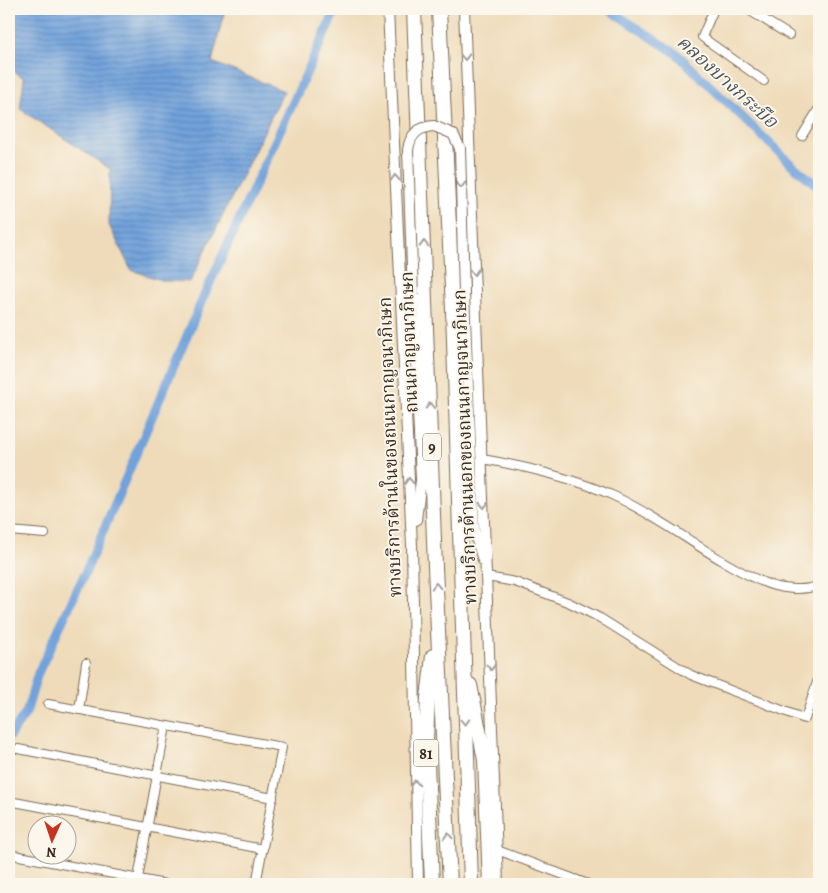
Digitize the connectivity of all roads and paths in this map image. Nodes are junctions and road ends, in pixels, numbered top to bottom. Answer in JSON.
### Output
{"nodes":[{"id":1,"x":388,"y":9,"type":"edge"},
{"id":2,"x":414,"y":9,"type":"edge"},
{"id":3,"x":439,"y":9,"type":"edge"},
{"id":4,"x":464,"y":9,"type":"edge"},
{"id":5,"x":714,"y":9,"type":"edge"},
{"id":6,"x":747,"y":9,"type":"edge"},
{"id":7,"x":789,"y":35,"type":"dead end"},
{"id":8,"x":764,"y":81,"type":"dead end"},
{"id":9,"x":819,"y":108,"type":"edge"},
{"id":10,"x":802,"y":136,"type":"dead end"},
{"id":11,"x":432,"y":449,"type":"junction"},
{"id":12,"x":482,"y":460,"type":"junction"},
{"id":13,"x":421,"y":480,"type":"junction"},
{"id":14,"x":9,"y":531,"type":"edge"},
{"id":15,"x":45,"y":534,"type":"dead end"},
{"id":16,"x":412,"y":546,"type":"junction"},
{"id":17,"x":487,"y":575,"type":"junction"},
{"id":18,"x":819,"y":585,"type":"edge"},
{"id":19,"x":438,"y":622,"type":"junction"},
{"id":20,"x":463,"y":652,"type":"junction"},
{"id":21,"x":86,"y":662,"type":"dead end"},
{"id":22,"x":819,"y":676,"type":"edge"},
{"id":23,"x":48,"y":704,"type":"dead end"},
{"id":24,"x":79,"y":710,"type":"junction"},
{"id":25,"x":166,"y":726,"type":"junction"},
{"id":26,"x":18,"y":749,"type":"dead end"},
{"id":27,"x":157,"y":776,"type":"junction"},
{"id":28,"x":273,"y":798,"type":"junction"},
{"id":29,"x":9,"y":801,"type":"edge"},
{"id":30,"x":147,"y":827,"type":"junction"},
{"id":31,"x":263,"y":849,"type":"junction"},
{"id":32,"x":497,"y":850,"type":"junction"},
{"id":33,"x":9,"y":854,"type":"edge"},
{"id":34,"x":137,"y":882,"type":"edge"},
{"id":35,"x":165,"y":884,"type":"edge"},
{"id":36,"x":256,"y":884,"type":"edge"},
{"id":37,"x":418,"y":884,"type":"edge"},
{"id":38,"x":432,"y":884,"type":"edge"},
{"id":39,"x":450,"y":884,"type":"edge"},
{"id":40,"x":471,"y":884,"type":"edge"},
{"id":41,"x":490,"y":884,"type":"edge"},
{"id":42,"x":498,"y":884,"type":"edge"},
{"id":43,"x":588,"y":884,"type":"edge"}],
"edges":[{"from":16,"to":1,"type":"main road","name":"ทางบริการด้านในของถนนกาญจนาภิเษก","one_way":true},
{"from":11,"to":2,"type":"highway","name":"ถนนกาญจนาภิเษก","number":"9","one_way":true},
{"from":3,"to":20,"type":"highway","number":"9"},
{"from":4,"to":12,"type":"main road","name":"ทางบริการด้านนอกของถนนกาญจนาภิเษก","one_way":true},
{"from":5,"to":8,"type":"street"},
{"from":6,"to":7,"type":"street"},
{"from":9,"to":10,"type":"street"},
{"from":11,"to":13,"type":"highway"},
{"from":19,"to":11,"type":"highway","name":"ถนนกาญจนาภิเษก","number":"9","one_way":true},
{"from":12,"to":17,"type":"main road","name":"ทางบริการด้านนอกของถนนกาญจนาภิเษก","one_way":true},
{"from":12,"to":18,"type":"street"},
{"from":13,"to":16,"type":"main road"},
{"from":13,"to":17,"type":"main road","one_way":true,"bridge":true},
{"from":14,"to":15,"type":"street"},
{"from":37,"to":16,"type":"main road","name":"ทางบริการด้านในของถนนกาญจนาภิเษก","one_way":true},
{"from":17,"to":22,"type":"street"},
{"from":17,"to":32,"type":"main road","name":"ทางบริการด้านนอกของถนนกาญจนาภิเษก","one_way":true},
{"from":19,"to":38,"type":"highway","number":"81"},
{"from":39,"to":19,"type":"highway","name":"ถนนกาญจนาภิเษก","number":"9","one_way":true},
{"from":20,"to":40,"type":"highway","number":"9","one_way":true},
{"from":20,"to":41,"type":"highway"},
{"from":21,"to":24,"type":"street"},
{"from":23,"to":24,"type":"street"},
{"from":24,"to":25,"type":"street"},
{"from":25,"to":27,"type":"street"},
{"from":25,"to":28,"type":"street"},
{"from":26,"to":27,"type":"street"},
{"from":27,"to":28,"type":"street"},
{"from":27,"to":30,"type":"street"},
{"from":28,"to":31,"type":"street"},
{"from":29,"to":30,"type":"street"},
{"from":30,"to":31,"type":"street"},
{"from":30,"to":34,"type":"street"},
{"from":31,"to":36,"type":"street"},
{"from":32,"to":42,"type":"main road","name":"ทางบริการด้านนอกของถนนกาญจนาภิเษก"},
{"from":32,"to":43,"type":"street"},
{"from":33,"to":34,"type":"street"},
{"from":34,"to":35,"type":"street"}]}
